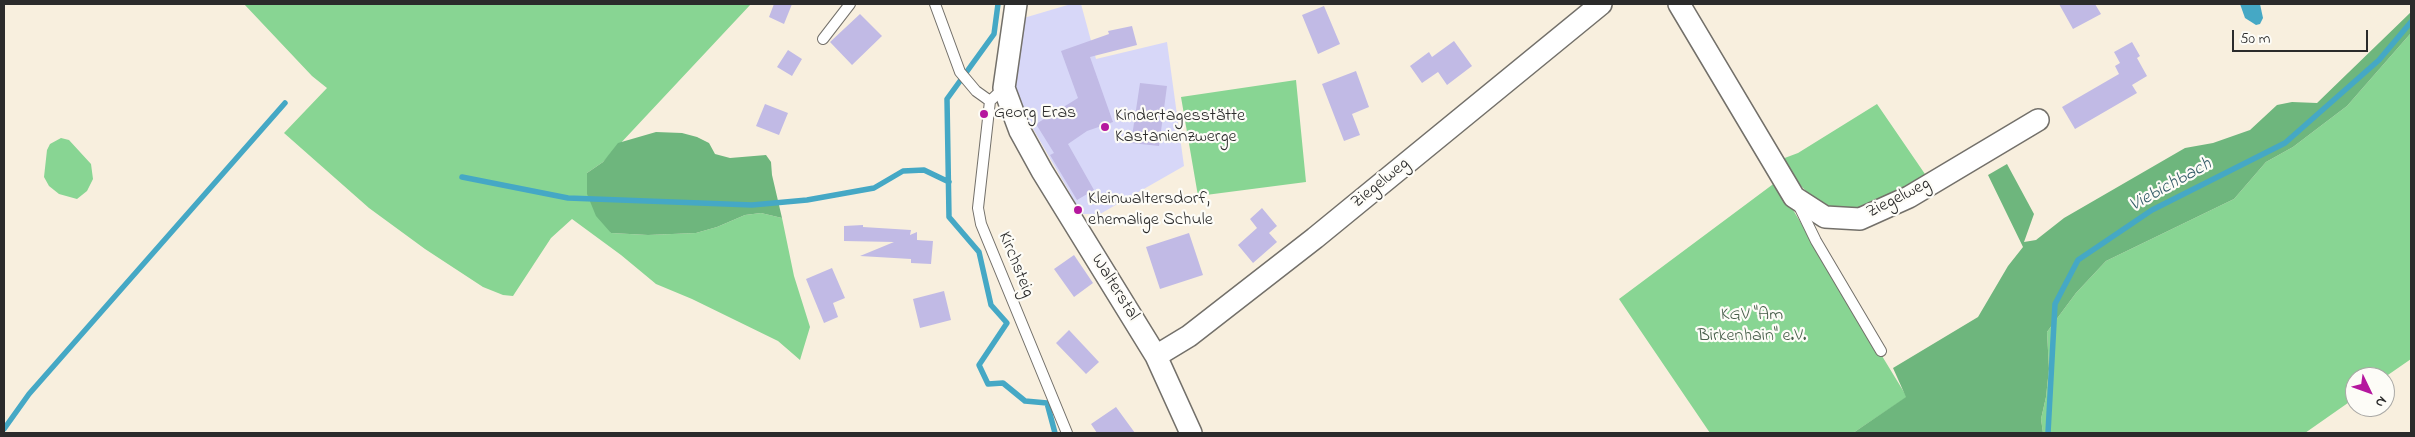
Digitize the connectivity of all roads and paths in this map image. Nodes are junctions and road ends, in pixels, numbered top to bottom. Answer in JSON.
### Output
{"nodes":[{"id":1,"x":850,"y":4,"type":"edge"},
{"id":2,"x":935,"y":4,"type":"edge"},
{"id":3,"x":1016,"y":4,"type":"edge"},
{"id":4,"x":1601,"y":4,"type":"edge"},
{"id":5,"x":1679,"y":4,"type":"edge"},
{"id":6,"x":823,"y":39,"type":"dead end"},
{"id":7,"x":997,"y":94,"type":"junction"},
{"id":8,"x":2038,"y":120,"type":"dead end"},
{"id":9,"x":1794,"y":197,"type":"junction"},
{"id":10,"x":1881,"y":351,"type":"dead end"},
{"id":11,"x":1156,"y":356,"type":"junction"},
{"id":12,"x":1067,"y":433,"type":"edge"},
{"id":13,"x":1191,"y":433,"type":"edge"}],
"edges":[{"from":1,"to":6,"type":"lane"},
{"from":2,"to":7,"type":"lane"},
{"from":3,"to":7,"type":"street","name":"Walterstal"},
{"from":4,"to":11,"type":"street","name":"Ziegelweg"},
{"from":5,"to":9,"type":"street","name":"Ziegelweg"},
{"from":7,"to":11,"type":"street","name":"Walterstal"},
{"from":7,"to":12,"type":"lane","name":"Kirchsteig"},
{"from":8,"to":9,"type":"street","name":"Ziegelweg"},
{"from":9,"to":10,"type":"lane"},
{"from":11,"to":13,"type":"street","name":"Walterstal"}]}
